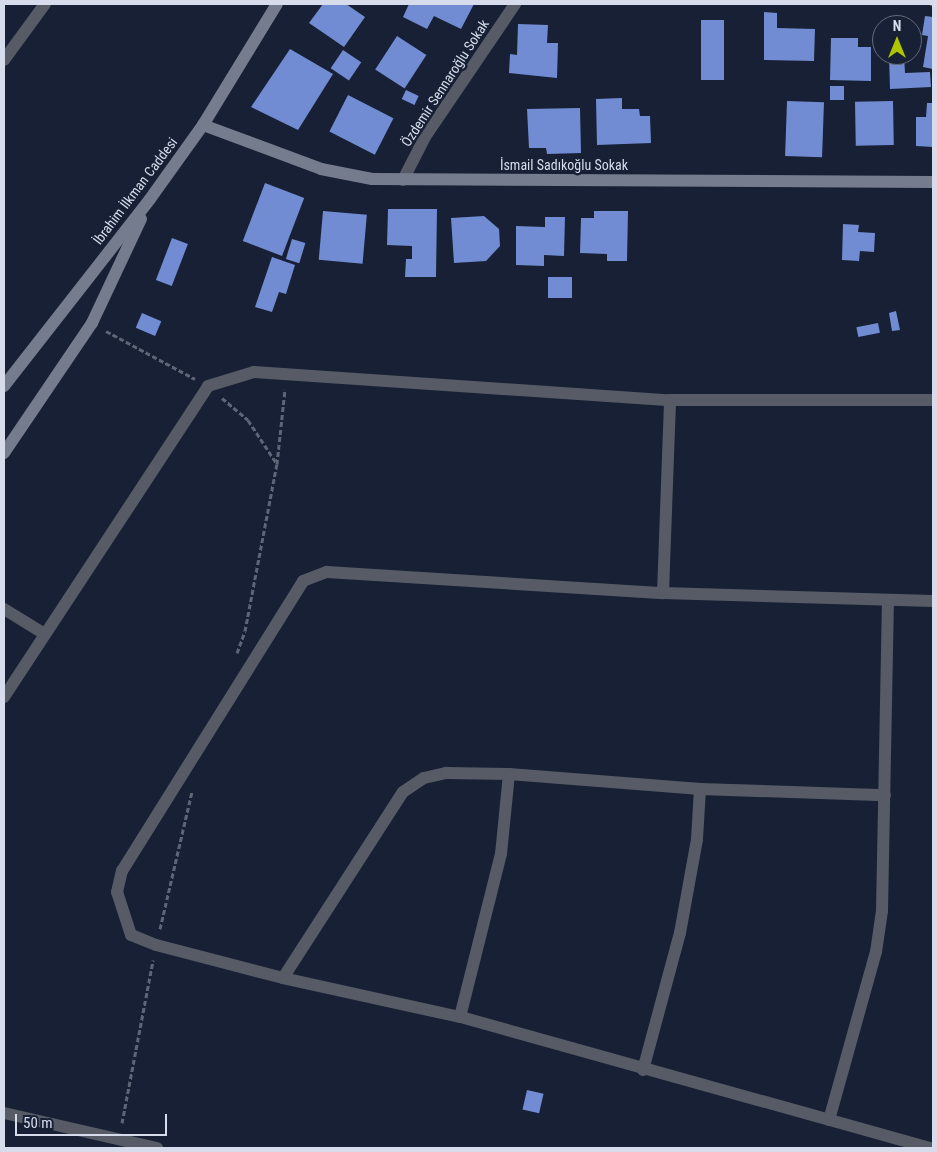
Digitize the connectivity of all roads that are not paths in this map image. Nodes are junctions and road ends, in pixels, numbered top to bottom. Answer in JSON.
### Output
{"nodes":[{"id":1,"x":46,"y":4,"type":"edge"},
{"id":2,"x":277,"y":4,"type":"edge"},
{"id":3,"x":515,"y":4,"type":"edge"},
{"id":4,"x":4,"y":60,"type":"edge"},
{"id":5,"x":203,"y":125,"type":"junction"},
{"id":6,"x":403,"y":180,"type":"junction"},
{"id":7,"x":933,"y":182,"type":"edge"},
{"id":8,"x":150,"y":199,"type":"junction"},
{"id":9,"x":4,"y":386,"type":"edge"},
{"id":10,"x":670,"y":400,"type":"junction"},
{"id":11,"x":933,"y":400,"type":"edge"},
{"id":12,"x":4,"y":453,"type":"edge"},
{"id":13,"x":663,"y":593,"type":"junction"},
{"id":14,"x":933,"y":601,"type":"edge"},
{"id":15,"x":888,"y":602,"type":"junction"},
{"id":16,"x":4,"y":608,"type":"edge"},
{"id":17,"x":43,"y":633,"type":"junction"},
{"id":18,"x":4,"y":697,"type":"edge"},
{"id":19,"x":509,"y":774,"type":"junction"},
{"id":20,"x":700,"y":789,"type":"junction"},
{"id":21,"x":885,"y":795,"type":"junction"},
{"id":22,"x":283,"y":978,"type":"junction"},
{"id":23,"x":460,"y":1017,"type":"junction"},
{"id":24,"x":643,"y":1070,"type":"junction"},
{"id":25,"x":4,"y":1113,"type":"edge"},
{"id":26,"x":829,"y":1120,"type":"junction"},
{"id":27,"x":116,"y":1143,"type":"edge"},
{"id":28,"x":157,"y":1148,"type":"edge"},
{"id":29,"x":930,"y":1148,"type":"edge"}],
"edges":[{"from":1,"to":4,"type":"street"},
{"from":2,"to":5,"type":"street","name":"İbrahim İlkman Caddesi"},
{"from":3,"to":6,"type":"street","name":"Özdemir Sennaroğlu Sokak"},
{"from":5,"to":6,"type":"street","name":"İsmail Sadıkoğlu Sokak"},
{"from":5,"to":8,"type":"street","name":"İbrahim İlkman Caddesi"},
{"from":6,"to":7,"type":"street","name":"İsmail Sadıkoğlu Sokak"},
{"from":8,"to":9,"type":"street","name":"İbrahim İlkman Caddesi"},
{"from":8,"to":12,"type":"street"},
{"from":10,"to":11,"type":"street"},
{"from":10,"to":13,"type":"street"},
{"from":10,"to":17,"type":"street"},
{"from":13,"to":15,"type":"street"},
{"from":13,"to":22,"type":"street"},
{"from":14,"to":15,"type":"street"},
{"from":15,"to":21,"type":"street"},
{"from":16,"to":17,"type":"street"},
{"from":17,"to":18,"type":"street"},
{"from":19,"to":20,"type":"street"},
{"from":19,"to":22,"type":"street"},
{"from":19,"to":23,"type":"street"},
{"from":20,"to":21,"type":"street"},
{"from":20,"to":24,"type":"street"},
{"from":21,"to":26,"type":"street"},
{"from":22,"to":23,"type":"street"},
{"from":23,"to":24,"type":"street"},
{"from":24,"to":26,"type":"street"},
{"from":25,"to":27,"type":"street"},
{"from":26,"to":29,"type":"street"},
{"from":27,"to":28,"type":"street"}]}
